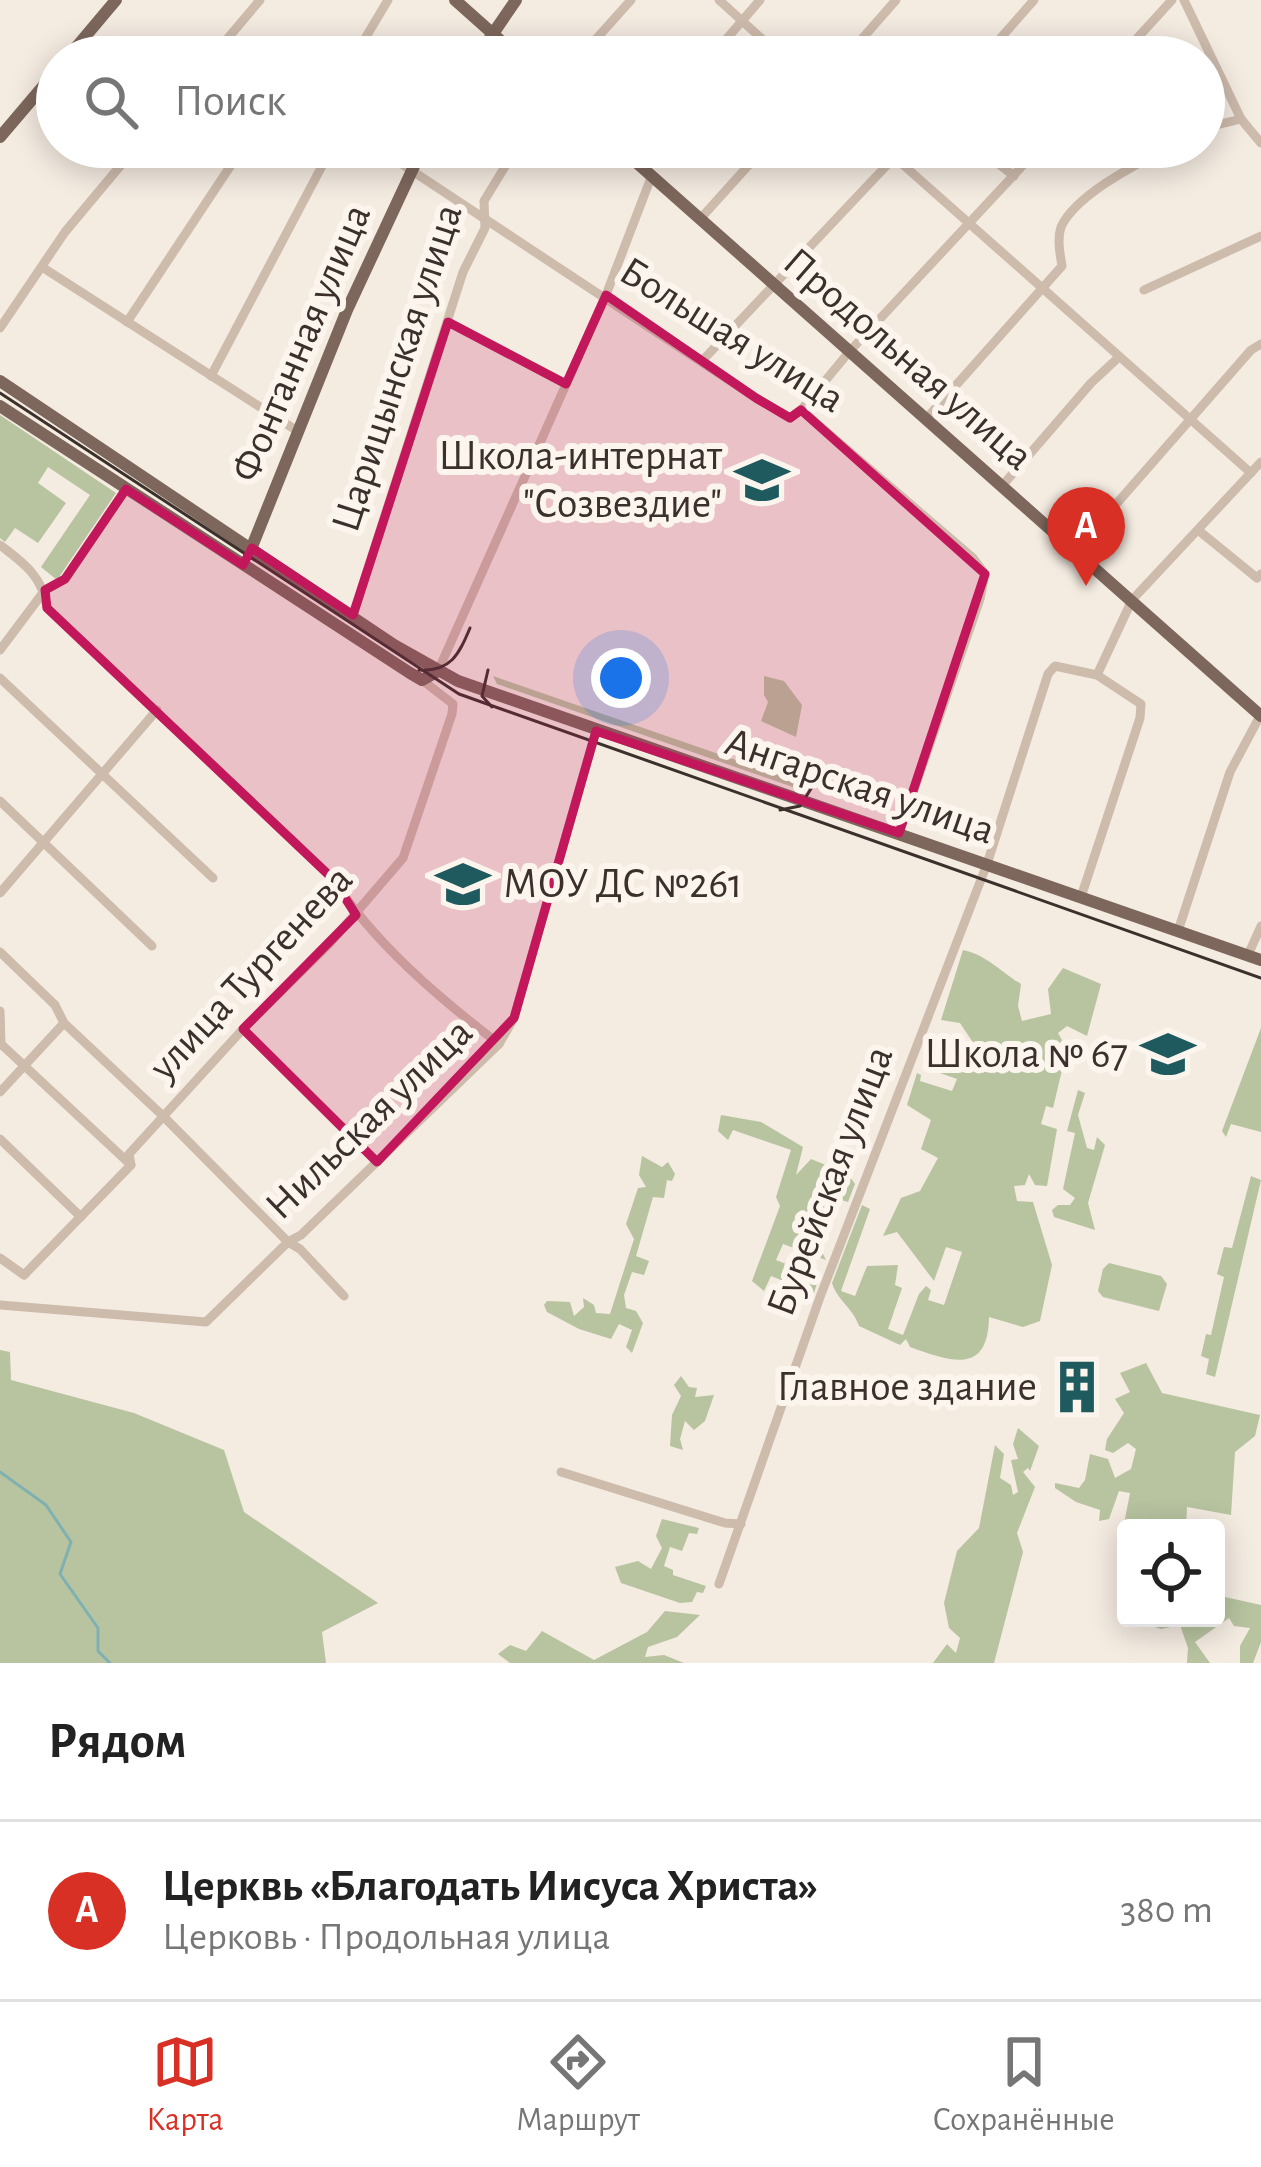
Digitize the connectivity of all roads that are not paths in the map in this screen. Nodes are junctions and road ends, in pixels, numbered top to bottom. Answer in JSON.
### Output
{"nodes":[{"id":1,"x":116,"y":0,"type":"edge"},
{"id":2,"x":260,"y":0,"type":"edge"},
{"id":3,"x":388,"y":0,"type":"edge"},
{"id":4,"x":455,"y":0,"type":"edge"},
{"id":5,"x":516,"y":0,"type":"edge"},
{"id":6,"x":631,"y":0,"type":"edge"},
{"id":7,"x":719,"y":0,"type":"edge"},
{"id":8,"x":760,"y":0,"type":"edge"},
{"id":9,"x":896,"y":0,"type":"edge"},
{"id":10,"x":1172,"y":0,"type":"edge"},
{"id":11,"x":1184,"y":0,"type":"edge"},
{"id":12,"x":1030,"y":2,"type":"edge"},
{"id":13,"x":742,"y":20,"type":"junction"},
{"id":14,"x":492,"y":33,"type":"junction"},
{"id":15,"x":86,"y":36,"type":"edge"},
{"id":16,"x":230,"y":36,"type":"edge"},
{"id":17,"x":367,"y":36,"type":"edge"},
{"id":18,"x":490,"y":36,"type":"edge"},
{"id":19,"x":495,"y":36,"type":"edge"},
{"id":20,"x":599,"y":36,"type":"edge"},
{"id":21,"x":729,"y":36,"type":"edge"},
{"id":22,"x":759,"y":36,"type":"edge"},
{"id":23,"x":864,"y":36,"type":"edge"},
{"id":24,"x":1002,"y":36,"type":"edge"},
{"id":25,"x":1139,"y":36,"type":"edge"},
{"id":26,"x":1201,"y":36,"type":"edge"},
{"id":27,"x":1225,"y":86,"type":"edge"},
{"id":28,"x":36,"y":91,"type":"edge"},
{"id":29,"x":1241,"y":119,"type":"junction"},
{"id":30,"x":5,"y":122,"type":"edge"},
{"id":31,"x":1225,"y":123,"type":"edge"},
{"id":32,"x":0,"y":137,"type":"edge"},
{"id":33,"x":1261,"y":143,"type":"edge"},
{"id":34,"x":118,"y":168,"type":"edge"},
{"id":35,"x":229,"y":168,"type":"edge"},
{"id":36,"x":321,"y":168,"type":"edge"},
{"id":37,"x":504,"y":168,"type":"edge"},
{"id":38,"x":645,"y":168,"type":"edge"},
{"id":39,"x":746,"y":168,"type":"edge"},
{"id":40,"x":885,"y":168,"type":"edge"},
{"id":41,"x":907,"y":168,"type":"edge"},
{"id":42,"x":1004,"y":168,"type":"edge"},
{"id":43,"x":1021,"y":168,"type":"edge"},
{"id":44,"x":1129,"y":168,"type":"edge"},
{"id":45,"x":410,"y":169,"type":"joint"},
{"id":46,"x":652,"y":175,"type":"junction"},
{"id":47,"x":1014,"y":176,"type":"junction"},
{"id":48,"x":482,"y":216,"type":"junction"},
{"id":49,"x":701,"y":218,"type":"junction"},
{"id":50,"x":971,"y":224,"type":"junction"},
{"id":51,"x":1261,"y":236,"type":"edge"},
{"id":52,"x":42,"y":267,"type":"junction"},
{"id":53,"x":773,"y":285,"type":"junction"},
{"id":54,"x":1044,"y":286,"type":"junction"},
{"id":55,"x":1144,"y":290,"type":"dead end"},
{"id":56,"x":606,"y":295,"type":"junction"},
{"id":57,"x":128,"y":322,"type":"junction"},
{"id":58,"x":448,"y":322,"type":"junction"},
{"id":59,"x":0,"y":328,"type":"edge"},
{"id":60,"x":1261,"y":344,"type":"edge"},
{"id":61,"x":849,"y":352,"type":"junction"},
{"id":62,"x":1119,"y":357,"type":"junction"},
{"id":63,"x":702,"y":361,"type":"junction"},
{"id":64,"x":212,"y":376,"type":"junction"},
{"id":65,"x":0,"y":381,"type":"edge"},
{"id":66,"x":566,"y":384,"type":"junction"},
{"id":67,"x":0,"y":406,"type":"edge"},
{"id":68,"x":801,"y":410,"type":"junction"},
{"id":69,"x":1189,"y":418,"type":"junction"},
{"id":70,"x":926,"y":419,"type":"junction"},
{"id":71,"x":299,"y":432,"type":"junction"},
{"id":72,"x":1261,"y":462,"type":"edge"},
{"id":73,"x":1251,"y":473,"type":"junction"},
{"id":74,"x":1003,"y":486,"type":"junction"},
{"id":75,"x":126,"y":490,"type":"junction"},
{"id":76,"x":1198,"y":530,"type":"junction"},
{"id":77,"x":0,"y":545,"type":"edge"},
{"id":78,"x":252,"y":548,"type":"junction"},
{"id":79,"x":1076,"y":550,"type":"junction"},
{"id":80,"x":243,"y":565,"type":"junction"},
{"id":81,"x":1261,"y":574,"type":"edge"},
{"id":82,"x":45,"y":590,"type":"junction"},
{"id":83,"x":1132,"y":599,"type":"junction"},
{"id":84,"x":353,"y":615,"type":"junction"},
{"id":85,"x":0,"y":650,"type":"edge"},
{"id":86,"x":1096,"y":675,"type":"junction"},
{"id":87,"x":0,"y":678,"type":"edge"},
{"id":88,"x":430,"y":679,"type":"junction"},
{"id":89,"x":157,"y":710,"type":"junction"},
{"id":90,"x":1261,"y":715,"type":"edge"},
{"id":91,"x":596,"y":731,"type":"junction"},
{"id":92,"x":104,"y":776,"type":"junction"},
{"id":93,"x":0,"y":801,"type":"edge"},
{"id":94,"x":899,"y":832,"type":"junction"},
{"id":95,"x":43,"y":842,"type":"junction"},
{"id":96,"x":988,"y":864,"type":"junction"},
{"id":97,"x":213,"y":878,"type":"dead end"},
{"id":98,"x":0,"y":893,"type":"edge"},
{"id":99,"x":1081,"y":897,"type":"junction"},
{"id":100,"x":356,"y":915,"type":"junction"},
{"id":101,"x":1261,"y":926,"type":"edge"},
{"id":102,"x":1178,"y":931,"type":"junction"},
{"id":103,"x":152,"y":946,"type":"dead end"},
{"id":104,"x":0,"y":952,"type":"edge"},
{"id":105,"x":1255,"y":957,"type":"edge"},
{"id":106,"x":0,"y":1011,"type":"edge"},
{"id":107,"x":64,"y":1023,"type":"junction"},
{"id":108,"x":243,"y":1029,"type":"junction"},
{"id":109,"x":499,"y":1044,"type":"junction"},
{"id":110,"x":24,"y":1067,"type":"junction"},
{"id":111,"x":0,"y":1092,"type":"edge"},
{"id":112,"x":162,"y":1115,"type":"junction"},
{"id":113,"x":0,"y":1139,"type":"edge"},
{"id":114,"x":377,"y":1162,"type":"junction"},
{"id":115,"x":130,"y":1165,"type":"junction"},
{"id":116,"x":81,"y":1217,"type":"junction"},
{"id":117,"x":288,"y":1242,"type":"junction"},
{"id":118,"x":0,"y":1258,"type":"edge"},
{"id":119,"x":344,"y":1297,"type":"dead end"},
{"id":120,"x":0,"y":1305,"type":"edge"},
{"id":121,"x":561,"y":1472,"type":"dead end"},
{"id":122,"x":741,"y":1524,"type":"junction"},
{"id":123,"x":719,"y":1584,"type":"dead end"}],
"edges":[{"from":1,"to":15,"type":"main road"},
{"from":2,"to":16,"type":"street"},
{"from":3,"to":17,"type":"street"},
{"from":4,"to":14,"type":"main road"},
{"from":5,"to":14,"type":"main road"},
{"from":6,"to":20,"type":"street"},
{"from":7,"to":13,"type":"street"},
{"from":8,"to":13,"type":"street"},
{"from":9,"to":23,"type":"street"},
{"from":10,"to":25,"type":"street"},
{"from":11,"to":26,"type":"street"},
{"from":12,"to":24,"type":"street"},
{"from":13,"to":21,"type":"street"},
{"from":13,"to":22,"type":"street"},
{"from":14,"to":18,"type":"main road"},
{"from":14,"to":19,"type":"main road"},
{"from":27,"to":29,"type":"street"},
{"from":28,"to":30,"type":"main road"},
{"from":29,"to":31,"type":"street"},
{"from":29,"to":33,"type":"street"},
{"from":30,"to":32,"type":"main road"},
{"from":34,"to":52,"type":"street"},
{"from":35,"to":57,"type":"street"},
{"from":36,"to":64,"type":"street"},
{"from":37,"to":48,"type":"street","name":"Царицынская улица"},
{"from":38,"to":46,"type":"main road","name":"Продольная улица"},
{"from":39,"to":49,"type":"street"},
{"from":40,"to":53,"type":"street"},
{"from":41,"to":50,"type":"street"},
{"from":42,"to":47,"type":"street"},
{"from":43,"to":47,"type":"street"},
{"from":44,"to":54,"type":"street"},
{"from":45,"to":48,"type":"street","name":"Большая улица"},
{"from":45,"to":71,"type":"main road","name":"Фонтанная улица"},
{"from":46,"to":49,"type":"main road","name":"Продольная улица"},
{"from":46,"to":56,"type":"street"},
{"from":47,"to":50,"type":"street"},
{"from":48,"to":56,"type":"street","name":"Большая улица"},
{"from":48,"to":58,"type":"street","name":"Царицынская улица"},
{"from":49,"to":53,"type":"main road","name":"Продольная улица"},
{"from":50,"to":54,"type":"street"},
{"from":50,"to":61,"type":"street"},
{"from":51,"to":55,"type":"street"},
{"from":52,"to":57,"type":"street"},
{"from":52,"to":59,"type":"street"},
{"from":53,"to":61,"type":"main road","name":"Продольная улица"},
{"from":53,"to":63,"type":"street"},
{"from":54,"to":62,"type":"street"},
{"from":54,"to":70,"type":"street"},
{"from":56,"to":63,"type":"street","name":"Большая улица"},
{"from":56,"to":66,"type":"street"},
{"from":57,"to":64,"type":"street"},
{"from":58,"to":66,"type":"street"},
{"from":58,"to":84,"type":"street","name":"Царицынская улица"},
{"from":60,"to":69,"type":"street"},
{"from":61,"to":68,"type":"street"},
{"from":61,"to":70,"type":"main road","name":"Продольная улица"},
{"from":62,"to":69,"type":"street"},
{"from":62,"to":74,"type":"street"},
{"from":63,"to":68,"type":"street","name":"Большая улица"},
{"from":64,"to":71,"type":"street"},
{"from":65,"to":78,"type":"main road","name":"Ангарская улица"},
{"from":66,"to":88,"type":"street"},
{"from":67,"to":75,"type":"main road","name":"Ангарская улица"},
{"from":68,"to":94,"type":"street","name":"Большая улица"},
{"from":69,"to":73,"type":"street"},
{"from":69,"to":79,"type":"street"},
{"from":70,"to":74,"type":"main road","name":"Продольная улица"},
{"from":71,"to":78,"type":"main road","name":"Фонтанная улица"},
{"from":72,"to":73,"type":"street"},
{"from":73,"to":76,"type":"street"},
{"from":74,"to":79,"type":"main road","name":"Продольная улица"},
{"from":75,"to":80,"type":"main road","name":"Ангарская улица"},
{"from":75,"to":82,"type":"street"},
{"from":76,"to":81,"type":"street"},
{"from":76,"to":83,"type":"street"},
{"from":77,"to":82,"type":"street"},
{"from":78,"to":80,"type":"main road","name":"Фонтанная улица"},
{"from":78,"to":84,"type":"main road","name":"Ангарская улица"},
{"from":79,"to":83,"type":"main road","name":"Продольная улица"},
{"from":80,"to":88,"type":"main road","name":"Ангарская улица"},
{"from":82,"to":85,"type":"street"},
{"from":82,"to":89,"type":"street"},
{"from":83,"to":86,"type":"street"},
{"from":83,"to":90,"type":"main road","name":"Продольная улица"},
{"from":84,"to":88,"type":"main road","name":"Ангарская улица"},
{"from":86,"to":96,"type":"street","name":"Бурейская улица"},
{"from":86,"to":99,"type":"street"},
{"from":87,"to":92,"type":"street"},
{"from":88,"to":91,"type":"main road","name":"Ангарская улица"},
{"from":88,"to":100,"type":"street","name":"улица Тургенева"},
{"from":89,"to":92,"type":"street"},
{"from":89,"to":100,"type":"street"},
{"from":90,"to":102,"type":"street"},
{"from":91,"to":94,"type":"main road","name":"Ангарская улица"},
{"from":91,"to":109,"type":"street","name":"Нильская улица"},
{"from":92,"to":95,"type":"street"},
{"from":92,"to":97,"type":"street"},
{"from":93,"to":95,"type":"street"},
{"from":94,"to":96,"type":"main road","name":"Ангарская улица"},
{"from":95,"to":98,"type":"street"},
{"from":95,"to":103,"type":"street"},
{"from":96,"to":99,"type":"main road","name":"Ангарская улица"},
{"from":96,"to":122,"type":"street","name":"Бурейская улица"},
{"from":99,"to":102,"type":"main road","name":"Ангарская улица"},
{"from":100,"to":108,"type":"street","name":"улица Тургенева"},
{"from":100,"to":109,"type":"street"},
{"from":101,"to":105,"type":"street"},
{"from":102,"to":105,"type":"main road","name":"Ангарская улица"},
{"from":104,"to":107,"type":"street"},
{"from":106,"to":110,"type":"street"},
{"from":107,"to":110,"type":"street"},
{"from":107,"to":112,"type":"street"},
{"from":108,"to":112,"type":"street","name":"улица Тургенева"},
{"from":108,"to":114,"type":"street"},
{"from":109,"to":114,"type":"street","name":"Нильская улица"},
{"from":110,"to":111,"type":"street"},
{"from":110,"to":115,"type":"street"},
{"from":112,"to":115,"type":"street","name":"улица Тургенева"},
{"from":112,"to":117,"type":"street"},
{"from":113,"to":116,"type":"street"},
{"from":114,"to":117,"type":"street","name":"Нильская улица"},
{"from":115,"to":116,"type":"street","name":"улица Тургенева"},
{"from":116,"to":118,"type":"street","name":"улица Тургенева"},
{"from":117,"to":119,"type":"street"},
{"from":117,"to":120,"type":"street","name":"Нильская улица"},
{"from":121,"to":122,"type":"street"},
{"from":122,"to":123,"type":"street","name":"Бурейская улица"}]}
